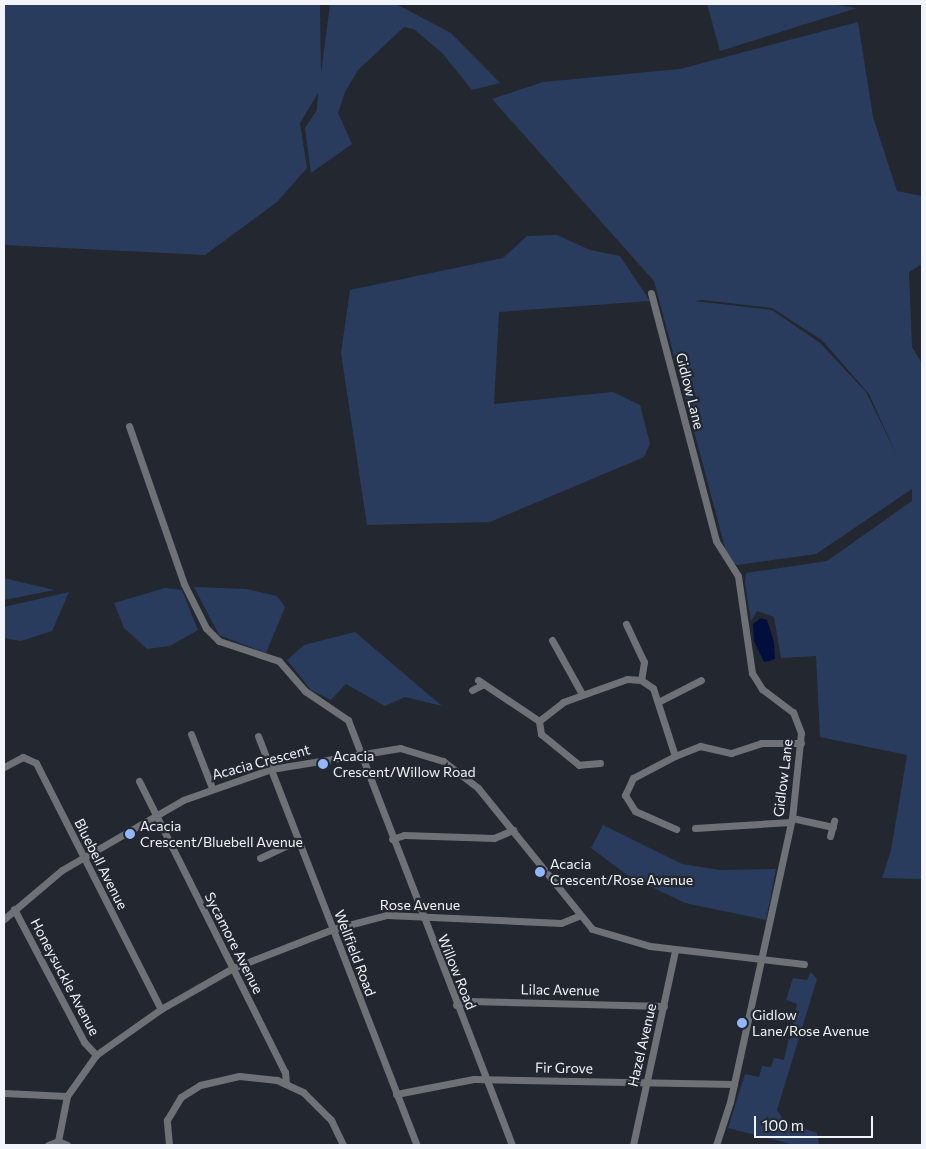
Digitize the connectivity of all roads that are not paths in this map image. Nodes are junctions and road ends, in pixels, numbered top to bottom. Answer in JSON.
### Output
{"nodes":[{"id":1,"x":651,"y":293,"type":"dead end"},
{"id":2,"x":129,"y":426,"type":"dead end"},
{"id":3,"x":626,"y":624,"type":"dead end"},
{"id":4,"x":552,"y":640,"type":"dead end"},
{"id":5,"x":641,"y":680,"type":"junction"},
{"id":6,"x":701,"y":680,"type":"dead end"},
{"id":7,"x":472,"y":690,"type":"dead end"},
{"id":8,"x":582,"y":694,"type":"junction"},
{"id":9,"x":660,"y":700,"type":"junction"},
{"id":10,"x":539,"y":721,"type":"junction"},
{"id":11,"x":191,"y":734,"type":"dead end"},
{"id":12,"x":258,"y":736,"type":"dead end"},
{"id":13,"x":801,"y":743,"type":"junction"},
{"id":14,"x":357,"y":752,"type":"junction"},
{"id":15,"x":675,"y":756,"type":"junction"},
{"id":16,"x":600,"y":763,"type":"dead end"},
{"id":17,"x":4,"y":767,"type":"edge"},
{"id":18,"x":271,"y":770,"type":"junction"},
{"id":19,"x":139,"y":781,"type":"dead end"},
{"id":20,"x":212,"y":788,"type":"junction"},
{"id":21,"x":156,"y":814,"type":"junction"},
{"id":22,"x":791,"y":820,"type":"junction"},
{"id":23,"x":695,"y":828,"type":"dead end"},
{"id":24,"x":676,"y":829,"type":"dead end"},
{"id":25,"x":513,"y":830,"type":"junction"},
{"id":26,"x":830,"y":836,"type":"dead end"},
{"id":27,"x":392,"y":839,"type":"junction"},
{"id":28,"x":298,"y":840,"type":"junction"},
{"id":29,"x":84,"y":857,"type":"junction"},
{"id":30,"x":260,"y":858,"type":"dead end"},
{"id":31,"x":14,"y":909,"type":"junction"},
{"id":32,"x":421,"y":916,"type":"junction"},
{"id":33,"x":578,"y":916,"type":"junction"},
{"id":34,"x":4,"y":919,"type":"edge"},
{"id":35,"x":332,"y":929,"type":"junction"},
{"id":36,"x":675,"y":950,"type":"junction"},
{"id":37,"x":761,"y":959,"type":"junction"},
{"id":38,"x":804,"y":964,"type":"dead end"},
{"id":39,"x":233,"y":968,"type":"junction"},
{"id":40,"x":456,"y":1005,"type":"junction"},
{"id":41,"x":664,"y":1006,"type":"junction"},
{"id":42,"x":161,"y":1009,"type":"junction"},
{"id":43,"x":96,"y":1055,"type":"junction"},
{"id":44,"x":484,"y":1080,"type":"junction"},
{"id":45,"x":647,"y":1082,"type":"junction"},
{"id":46,"x":286,"y":1084,"type":"junction"},
{"id":47,"x":734,"y":1084,"type":"junction"},
{"id":48,"x":4,"y":1093,"type":"edge"},
{"id":49,"x":396,"y":1094,"type":"junction"},
{"id":50,"x":67,"y":1096,"type":"junction"},
{"id":51,"x":58,"y":1141,"type":"junction"},
{"id":52,"x":48,"y":1145,"type":"edge"},
{"id":53,"x":67,"y":1145,"type":"edge"},
{"id":54,"x":169,"y":1145,"type":"edge"},
{"id":55,"x":343,"y":1145,"type":"edge"},
{"id":56,"x":417,"y":1145,"type":"edge"},
{"id":57,"x":512,"y":1145,"type":"edge"},
{"id":58,"x":633,"y":1145,"type":"edge"},
{"id":59,"x":716,"y":1145,"type":"edge"}],
"edges":[{"from":1,"to":13,"type":"street","name":"Gidlow Lane"},
{"from":2,"to":14,"type":"street","name":"Willow Road"},
{"from":3,"to":5,"type":"street"},
{"from":4,"to":8,"type":"street"},
{"from":5,"to":8,"type":"street"},
{"from":5,"to":9,"type":"street"},
{"from":6,"to":9,"type":"street"},
{"from":7,"to":10,"type":"street"},
{"from":8,"to":10,"type":"street"},
{"from":9,"to":15,"type":"street"},
{"from":10,"to":16,"type":"street"},
{"from":11,"to":20,"type":"street"},
{"from":12,"to":18,"type":"street","name":"Wellfield Road"},
{"from":13,"to":15,"type":"street"},
{"from":13,"to":22,"type":"street","name":"Gidlow Lane"},
{"from":14,"to":18,"type":"street","name":"Acacia Crescent"},
{"from":14,"to":25,"type":"street","name":"Acacia Crescent"},
{"from":14,"to":27,"type":"street","name":"Willow Road"},
{"from":15,"to":24,"type":"street"},
{"from":17,"to":29,"type":"street","name":"Bluebell Avenue"},
{"from":18,"to":20,"type":"street","name":"Acacia Crescent"},
{"from":18,"to":28,"type":"street","name":"Wellfield Road"},
{"from":19,"to":21,"type":"street","name":"Sycamore Avenue"},
{"from":20,"to":21,"type":"street","name":"Acacia Crescent"},
{"from":21,"to":29,"type":"street","name":"Acacia Crescent"},
{"from":21,"to":39,"type":"street","name":"Sycamore Avenue"},
{"from":22,"to":23,"type":"street"},
{"from":22,"to":26,"type":"street"},
{"from":22,"to":37,"type":"street","name":"Gidlow Lane"},
{"from":25,"to":27,"type":"street"},
{"from":25,"to":33,"type":"street","name":"Acacia Crescent"},
{"from":27,"to":32,"type":"street","name":"Willow Road"},
{"from":28,"to":30,"type":"street"},
{"from":28,"to":35,"type":"street","name":"Wellfield Road"},
{"from":29,"to":31,"type":"street","name":"Acacia Crescent"},
{"from":29,"to":42,"type":"street","name":"Bluebell Avenue"},
{"from":31,"to":34,"type":"street","name":"Acacia Crescent"},
{"from":31,"to":43,"type":"street","name":"Honeysuckle Avenue"},
{"from":32,"to":33,"type":"street","name":"Rose Avenue"},
{"from":32,"to":35,"type":"street","name":"Rose Avenue"},
{"from":32,"to":40,"type":"street","name":"Willow Road"},
{"from":33,"to":36,"type":"street"},
{"from":35,"to":39,"type":"street","name":"Rose Avenue"},
{"from":35,"to":49,"type":"street","name":"Wellfield Road"},
{"from":36,"to":37,"type":"street"},
{"from":36,"to":41,"type":"street","name":"Hazel Avenue"},
{"from":37,"to":38,"type":"street"},
{"from":37,"to":47,"type":"street","name":"Gidlow Lane"},
{"from":39,"to":42,"type":"street","name":"Rose Avenue"},
{"from":39,"to":46,"type":"street","name":"Sycamore Avenue"},
{"from":40,"to":41,"type":"street","name":"Lilac Avenue"},
{"from":40,"to":44,"type":"street","name":"Willow Road"},
{"from":41,"to":45,"type":"street","name":"Hazel Avenue"},
{"from":42,"to":43,"type":"street","name":"Rose Avenue"},
{"from":43,"to":50,"type":"street","name":"Rose Avenue"},
{"from":44,"to":45,"type":"street","name":"Fir Grove"},
{"from":44,"to":49,"type":"street","name":"Fir Grove"},
{"from":44,"to":57,"type":"street","name":"Willow Road"},
{"from":45,"to":47,"type":"street","name":"Fir Grove"},
{"from":45,"to":58,"type":"street","name":"Hazel Avenue"},
{"from":46,"to":54,"type":"street"},
{"from":46,"to":55,"type":"street"},
{"from":47,"to":59,"type":"street","name":"Gidlow Lane"},
{"from":48,"to":50,"type":"street"},
{"from":49,"to":56,"type":"street","name":"Wellfield Road"},
{"from":50,"to":51,"type":"street","name":"Rose Avenue"},
{"from":51,"to":52,"type":"street"},
{"from":51,"to":53,"type":"street"}]}
